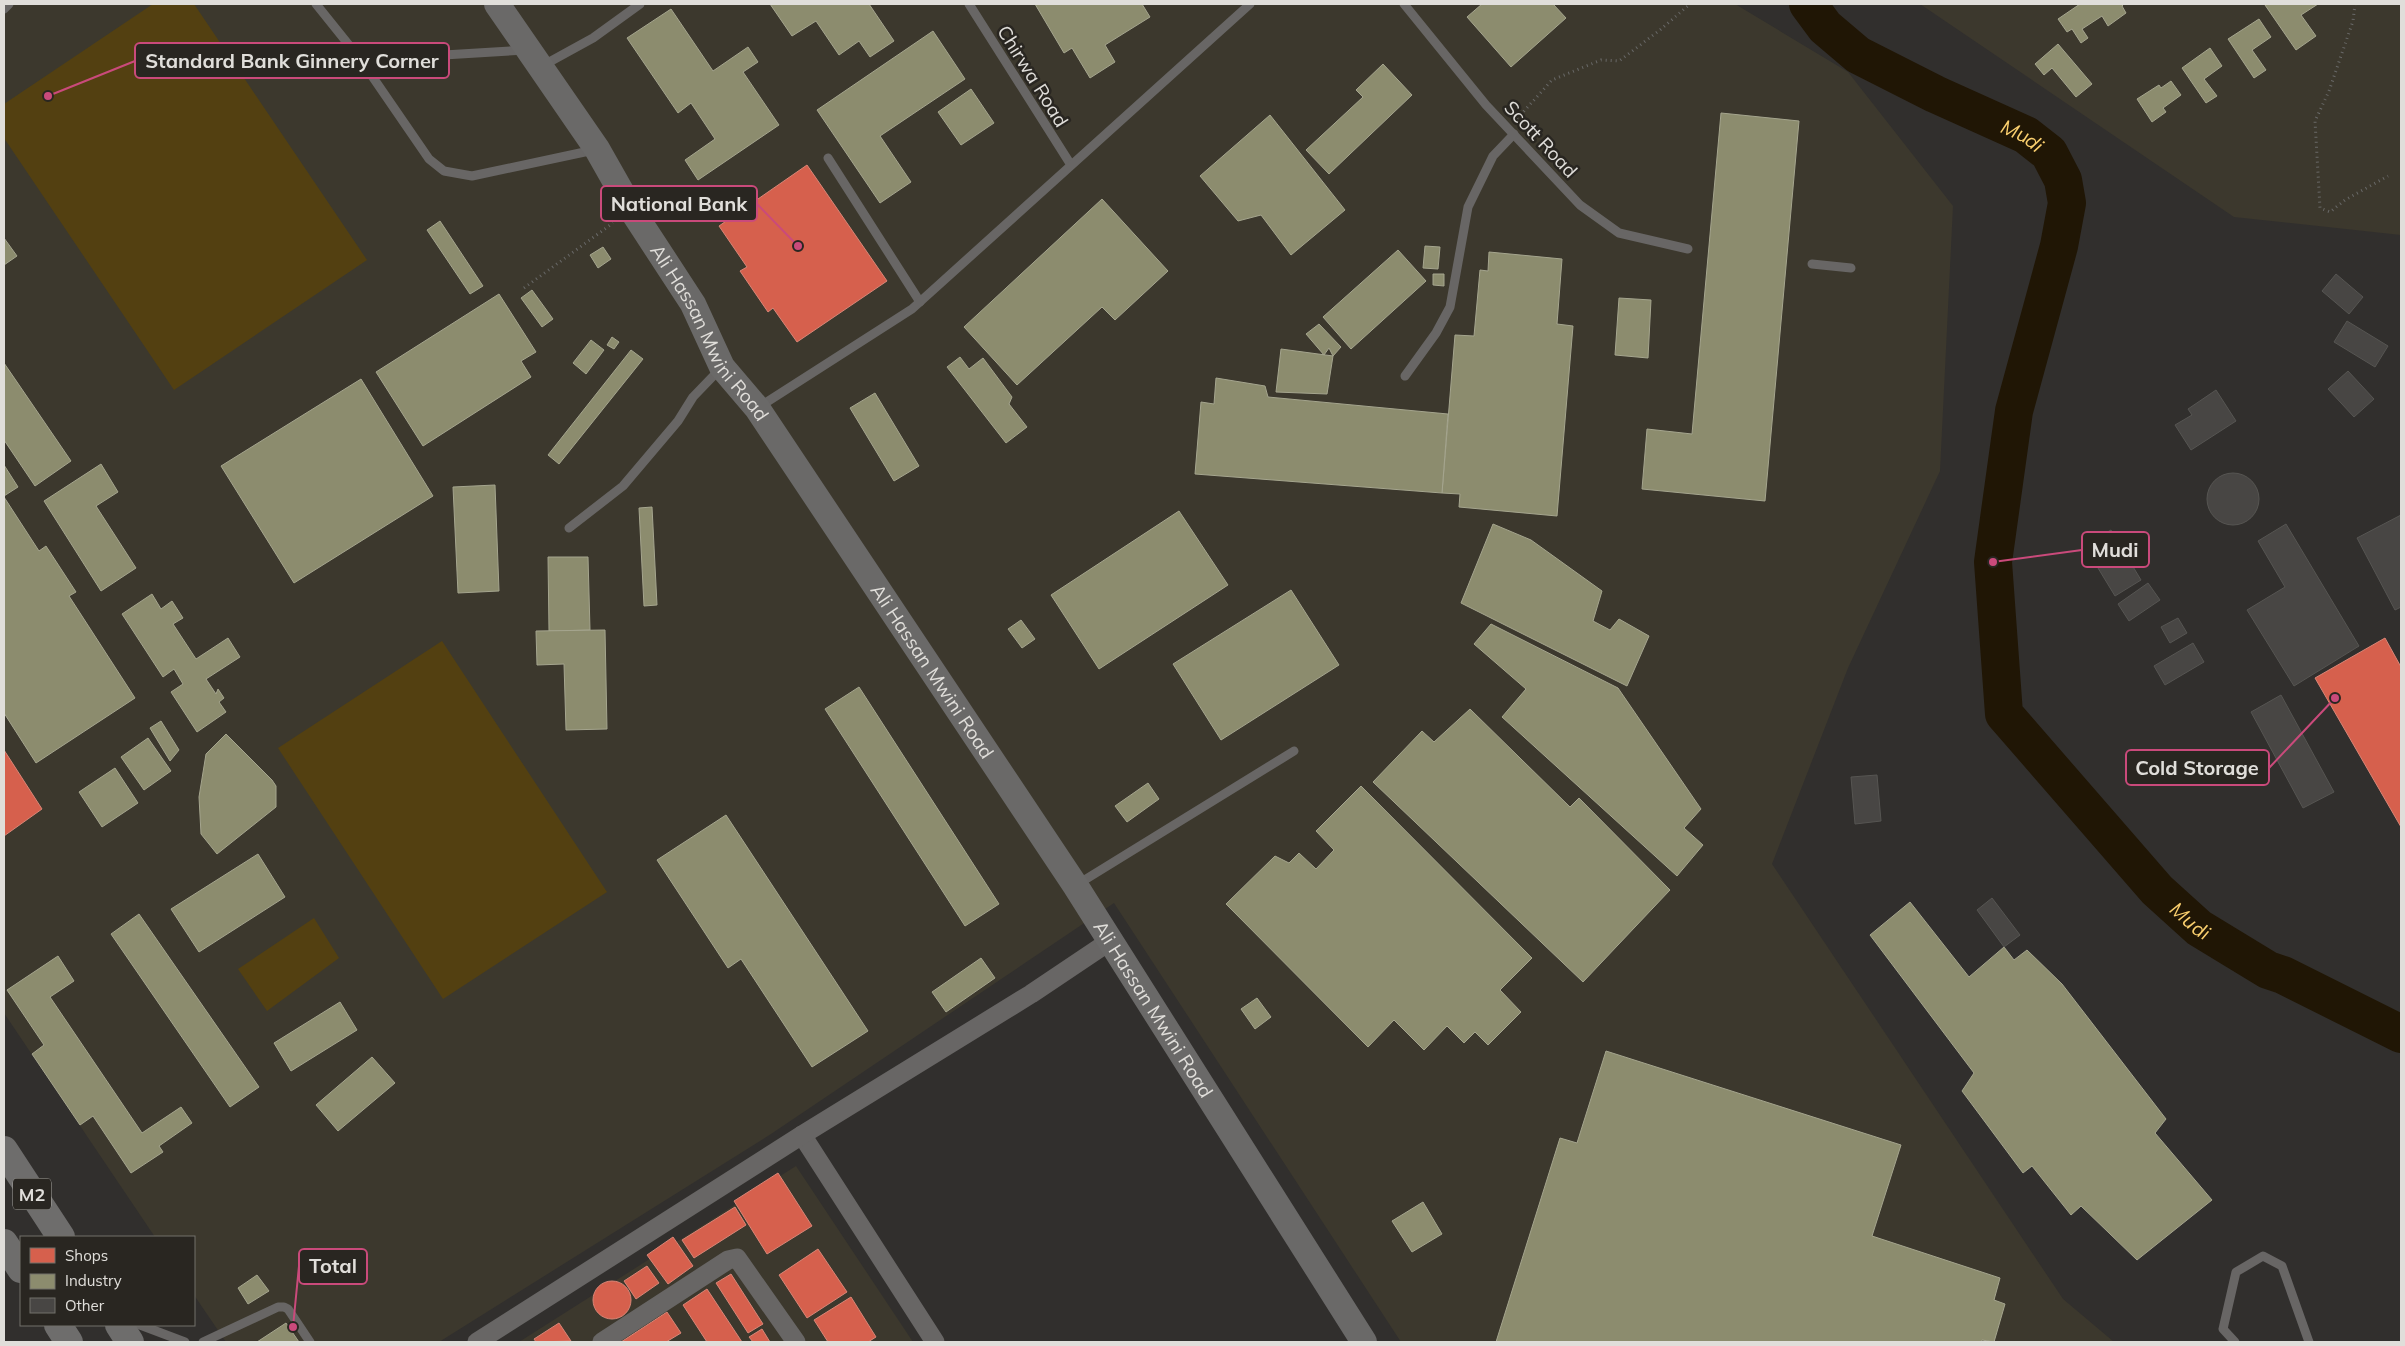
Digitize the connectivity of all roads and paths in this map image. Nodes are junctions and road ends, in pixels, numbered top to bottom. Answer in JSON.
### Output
{"nodes":[{"id":1,"x":9,"y":4,"type":"edge"},
{"id":2,"x":316,"y":4,"type":"edge"},
{"id":3,"x":497,"y":4,"type":"edge"},
{"id":4,"x":640,"y":4,"type":"edge"},
{"id":5,"x":968,"y":4,"type":"edge"},
{"id":6,"x":1250,"y":4,"type":"edge"},
{"id":7,"x":1404,"y":4,"type":"edge"},
{"id":8,"x":1690,"y":4,"type":"edge"},
{"id":9,"x":2355,"y":4,"type":"edge"},
{"id":10,"x":4,"y":9,"type":"edge"},
{"id":11,"x":534,"y":59,"type":"junction"},
{"id":12,"x":361,"y":60,"type":"junction"},
{"id":13,"x":1511,"y":131,"type":"junction"},
{"id":14,"x":597,"y":149,"type":"junction"},
{"id":15,"x":828,"y":158,"type":"dead end"},
{"id":16,"x":1070,"y":165,"type":"junction"},
{"id":17,"x":2388,"y":176,"type":"dead end"},
{"id":18,"x":632,"y":209,"type":"junction"},
{"id":19,"x":1688,"y":248,"type":"dead end"},
{"id":20,"x":1812,"y":264,"type":"dead end"},
{"id":21,"x":1851,"y":268,"type":"dead end"},
{"id":22,"x":524,"y":288,"type":"dead end"},
{"id":23,"x":920,"y":302,"type":"junction"},
{"id":24,"x":722,"y":367,"type":"junction"},
{"id":25,"x":1406,"y":376,"type":"dead end"},
{"id":26,"x":757,"y":408,"type":"junction"},
{"id":27,"x":569,"y":528,"type":"dead end"},
{"id":28,"x":1294,"y":751,"type":"dead end"},
{"id":29,"x":1075,"y":886,"type":"junction"},
{"id":30,"x":1110,"y":940,"type":"junction"},
{"id":31,"x":802,"y":1135,"type":"junction"},
{"id":32,"x":4,"y":1150,"type":"edge"},
{"id":33,"x":60,"y":1236,"type":"edge"},
{"id":34,"x":4,"y":1243,"type":"edge"},
{"id":35,"x":20,"y":1267,"type":"edge"},
{"id":36,"x":59,"y":1326,"type":"edge"},
{"id":37,"x":120,"y":1326,"type":"edge"},
{"id":38,"x":143,"y":1326,"type":"edge"},
{"id":39,"x":69,"y":1342,"type":"edge"},
{"id":40,"x":130,"y":1342,"type":"edge"},
{"id":41,"x":185,"y":1342,"type":"edge"},
{"id":42,"x":203,"y":1342,"type":"edge"},
{"id":43,"x":310,"y":1342,"type":"edge"},
{"id":44,"x":477,"y":1342,"type":"edge"},
{"id":45,"x":602,"y":1342,"type":"edge"},
{"id":46,"x":796,"y":1342,"type":"edge"},
{"id":47,"x":936,"y":1342,"type":"edge"},
{"id":48,"x":1362,"y":1342,"type":"edge"},
{"id":49,"x":2235,"y":1342,"type":"edge"},
{"id":50,"x":2309,"y":1342,"type":"edge"}],
"edges":[{"from":1,"to":10,"type":"lane"},
{"from":2,"to":12,"type":"lane"},
{"from":3,"to":11,"type":"main road","name":"Ali Hassan Mwini Road"},
{"from":4,"to":11,"type":"lane"},
{"from":5,"to":16,"type":"lane","name":"Chirwa Road"},
{"from":6,"to":16,"type":"lane"},
{"from":7,"to":13,"type":"lane","name":"Scott Road"},
{"from":8,"to":13,"type":"path"},
{"from":9,"to":17,"type":"path"},
{"from":11,"to":12,"type":"lane"},
{"from":11,"to":14,"type":"main road","name":"Ali Hassan Mwini Road"},
{"from":12,"to":14,"type":"lane"},
{"from":13,"to":19,"type":"lane","name":"Scott Road"},
{"from":13,"to":25,"type":"lane"},
{"from":14,"to":18,"type":"main road","name":"Ali Hassan Mwini Road"},
{"from":15,"to":23,"type":"lane"},
{"from":16,"to":23,"type":"lane"},
{"from":18,"to":22,"type":"path"},
{"from":18,"to":24,"type":"main road","name":"Ali Hassan Mwini Road"},
{"from":20,"to":21,"type":"lane"},
{"from":23,"to":26,"type":"lane"},
{"from":24,"to":26,"type":"main road","name":"Ali Hassan Mwini Road"},
{"from":24,"to":27,"type":"lane"},
{"from":26,"to":29,"type":"main road","name":"Ali Hassan Mwini Road"},
{"from":28,"to":29,"type":"lane"},
{"from":29,"to":30,"type":"main road","name":"Ali Hassan Mwini Road"},
{"from":30,"to":31,"type":"street"},
{"from":30,"to":48,"type":"main road","name":"Ali Hassan Mwini Road"},
{"from":31,"to":44,"type":"street"},
{"from":31,"to":47,"type":"street"},
{"from":32,"to":33,"type":"highway","number":"M2"},
{"from":34,"to":35,"type":"highway"},
{"from":36,"to":39,"type":"highway"},
{"from":37,"to":40,"type":"highway"},
{"from":38,"to":41,"type":"lane"},
{"from":42,"to":43,"type":"lane"},
{"from":45,"to":46,"type":"street"},
{"from":49,"to":50,"type":"lane"}]}
